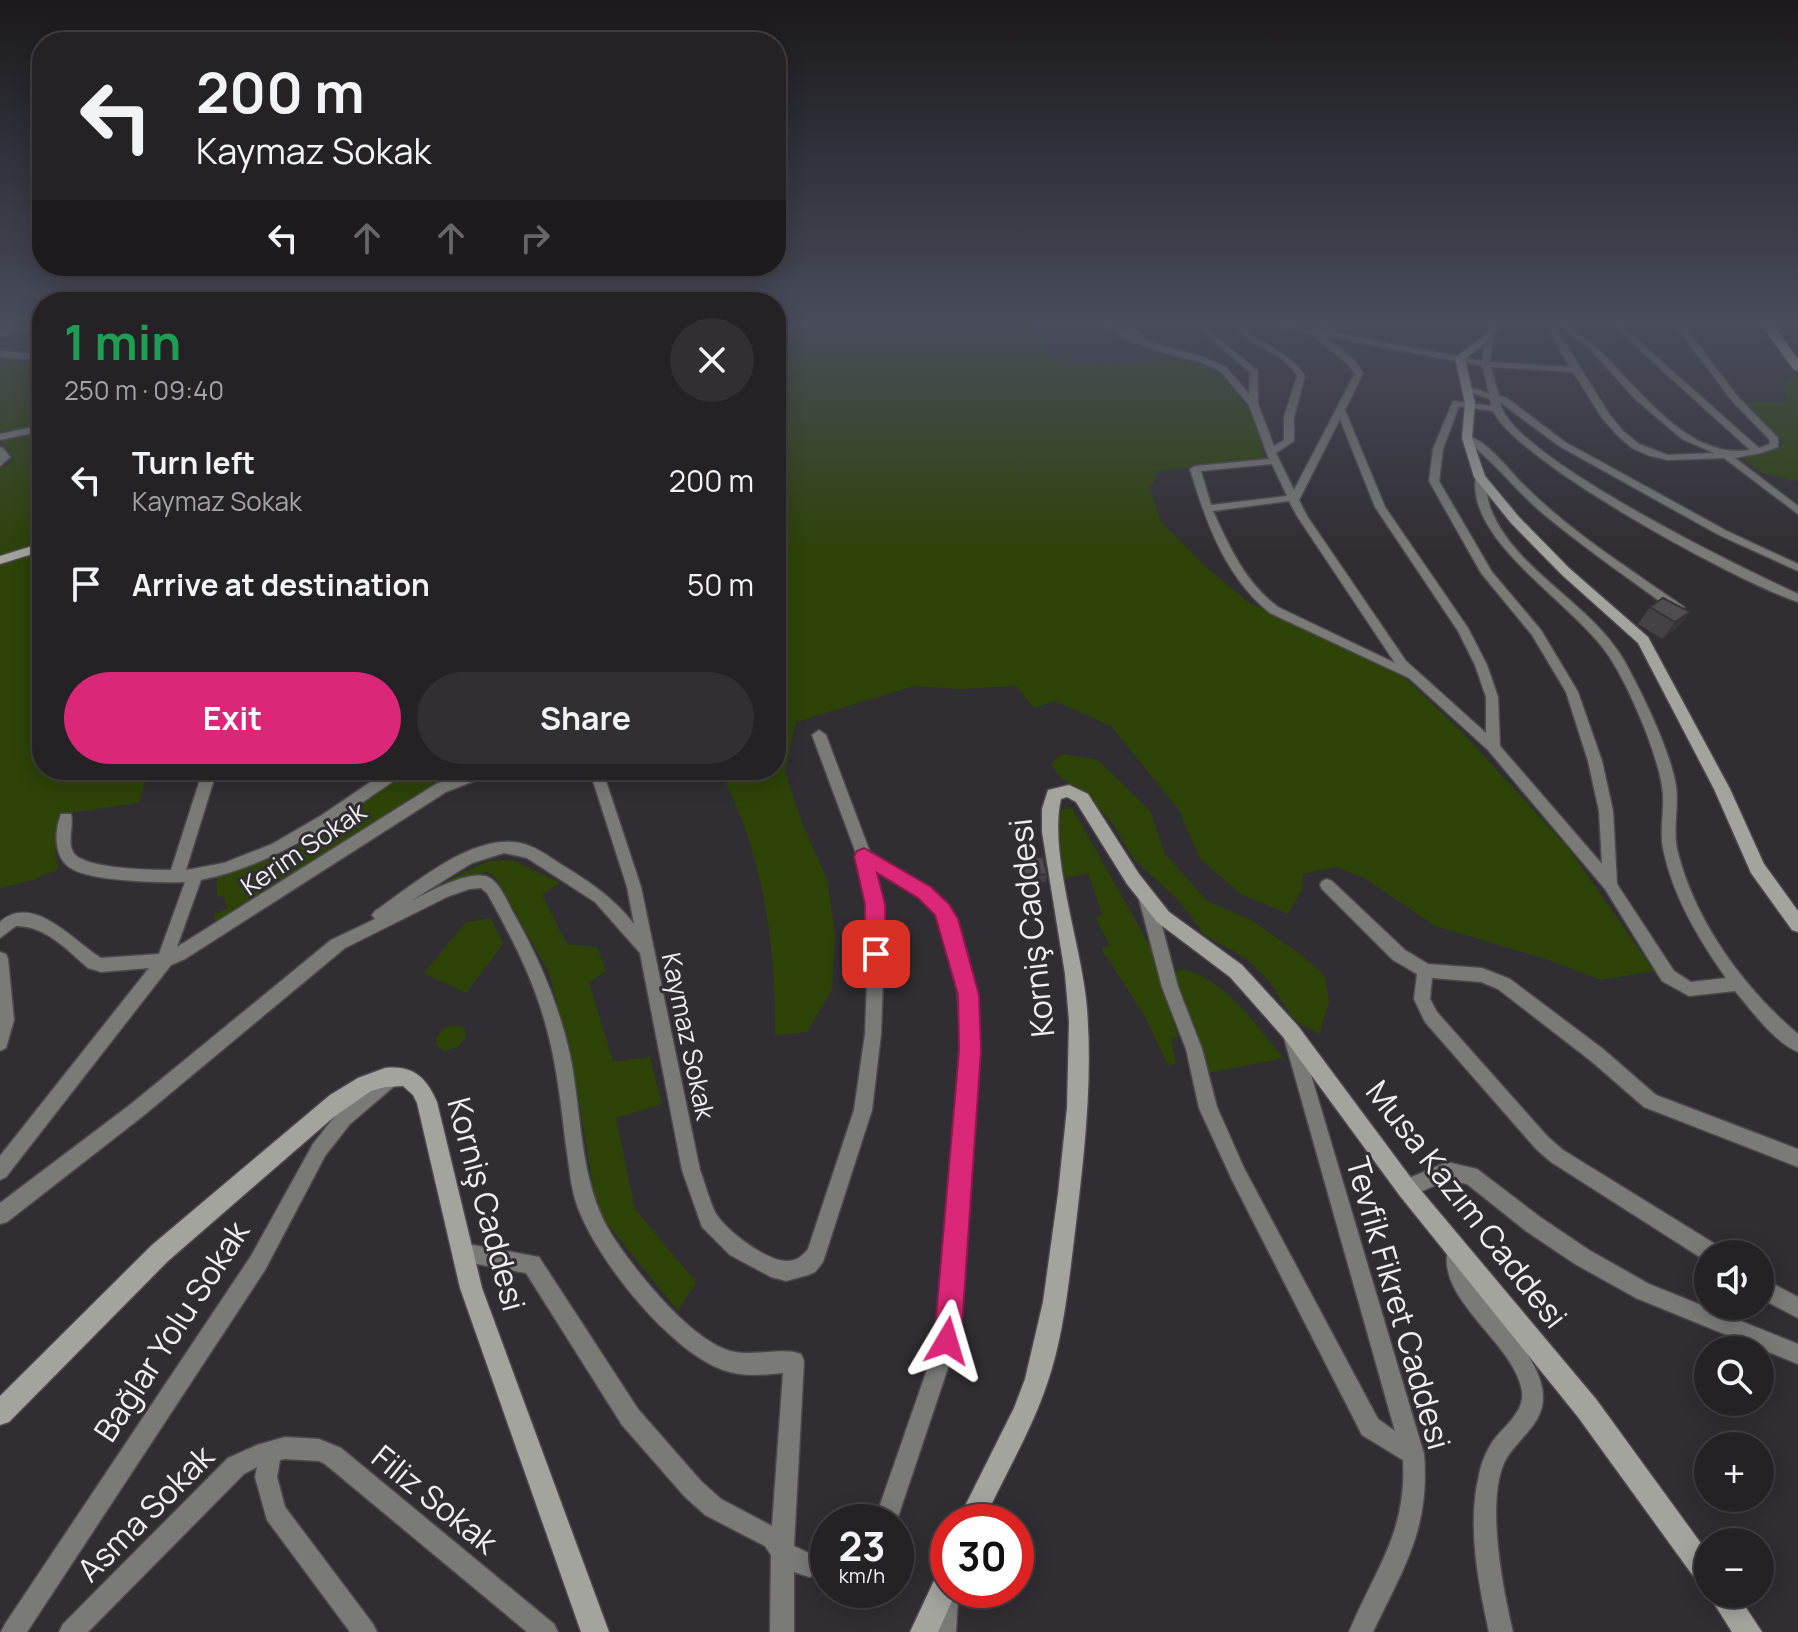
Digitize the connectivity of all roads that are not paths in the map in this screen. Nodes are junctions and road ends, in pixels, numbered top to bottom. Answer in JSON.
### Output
{"nodes":[{"id":1,"x":1248,"y":398,"type":"edge"},
{"id":2,"x":1254,"y":398,"type":"edge"},
{"id":3,"x":1295,"y":398,"type":"edge"},
{"id":4,"x":1348,"y":398,"type":"edge"},
{"id":5,"x":1466,"y":398,"type":"edge"},
{"id":6,"x":1469,"y":398,"type":"edge"},
{"id":7,"x":1475,"y":398,"type":"edge"},
{"id":8,"x":1494,"y":398,"type":"edge"},
{"id":9,"x":1595,"y":398,"type":"edge"},
{"id":10,"x":1639,"y":398,"type":"edge"},
{"id":11,"x":1698,"y":398,"type":"edge"},
{"id":12,"x":1734,"y":398,"type":"edge"},
{"id":13,"x":1495,"y":402,"type":"junction"},
{"id":14,"x":1253,"y":404,"type":"junction"},
{"id":15,"x":1342,"y":412,"type":"junction"},
{"id":16,"x":32,"y":430,"type":"edge"},
{"id":17,"x":0,"y":437,"type":"edge"},
{"id":18,"x":1467,"y":438,"type":"junction"},
{"id":19,"x":0,"y":450,"type":"edge"},
{"id":20,"x":1757,"y":451,"type":"junction"},
{"id":21,"x":1726,"y":455,"type":"junction"},
{"id":22,"x":1273,"y":457,"type":"junction"},
{"id":23,"x":0,"y":463,"type":"edge"},
{"id":24,"x":1480,"y":477,"type":"junction"},
{"id":25,"x":1293,"y":499,"type":"junction"},
{"id":26,"x":1207,"y":509,"type":"junction"},
{"id":27,"x":1798,"y":511,"type":"edge"},
{"id":28,"x":32,"y":550,"type":"edge"},
{"id":29,"x":0,"y":560,"type":"edge"},
{"id":30,"x":1798,"y":568,"type":"edge"},
{"id":31,"x":1798,"y":598,"type":"edge"},
{"id":32,"x":1683,"y":612,"type":"edge"},
{"id":33,"x":1412,"y":676,"type":"junction"},
{"id":34,"x":819,"y":735,"type":"dead end"},
{"id":35,"x":1493,"y":747,"type":"junction"},
{"id":36,"x":207,"y":780,"type":"edge"},
{"id":37,"x":383,"y":780,"type":"edge"},
{"id":38,"x":462,"y":780,"type":"edge"},
{"id":39,"x":599,"y":780,"type":"edge"},
{"id":40,"x":66,"y":818,"type":"dead end"},
{"id":41,"x":864,"y":856,"type":"junction"},
{"id":42,"x":177,"y":875,"type":"junction"},
{"id":43,"x":195,"y":875,"type":"junction"},
{"id":44,"x":1327,"y":885,"type":"dead end"},
{"id":45,"x":1610,"y":885,"type":"junction"},
{"id":46,"x":1147,"y":898,"type":"junction"},
{"id":47,"x":1798,"y":925,"type":"edge"},
{"id":48,"x":1,"y":930,"type":"edge"},
{"id":49,"x":337,"y":945,"type":"junction"},
{"id":50,"x":645,"y":950,"type":"junction"},
{"id":51,"x":0,"y":959,"type":"edge"},
{"id":52,"x":165,"y":960,"type":"junction"},
{"id":53,"x":1425,"y":971,"type":"junction"},
{"id":54,"x":1740,"y":983,"type":"junction"},
{"id":55,"x":1291,"y":1032,"type":"junction"},
{"id":56,"x":0,"y":1043,"type":"edge"},
{"id":57,"x":1798,"y":1044,"type":"edge"},
{"id":58,"x":393,"y":1076,"type":"junction"},
{"id":59,"x":1798,"y":1158,"type":"edge"},
{"id":60,"x":0,"y":1171,"type":"edge"},
{"id":61,"x":1407,"y":1189,"type":"junction"},
{"id":62,"x":0,"y":1215,"type":"edge"},
{"id":63,"x":1694,"y":1242,"type":"edge"},
{"id":64,"x":1457,"y":1250,"type":"junction"},
{"id":65,"x":462,"y":1253,"type":"junction"},
{"id":66,"x":1774,"y":1295,"type":"edge"},
{"id":67,"x":1798,"y":1308,"type":"edge"},
{"id":68,"x":1798,"y":1354,"type":"edge"},
{"id":69,"x":0,"y":1413,"type":"edge"},
{"id":70,"x":271,"y":1451,"type":"junction"},
{"id":71,"x":1413,"y":1454,"type":"junction"},
{"id":72,"x":892,"y":1504,"type":"edge"},
{"id":73,"x":979,"y":1504,"type":"edge"},
{"id":74,"x":782,"y":1552,"type":"junction"},
{"id":75,"x":1694,"y":1556,"type":"edge"},
{"id":76,"x":810,"y":1565,"type":"edge"},
{"id":77,"x":935,"y":1608,"type":"edge"},
{"id":78,"x":945,"y":1608,"type":"edge"},
{"id":79,"x":1731,"y":1608,"type":"edge"},
{"id":80,"x":13,"y":1632,"type":"edge"},
{"id":81,"x":71,"y":1632,"type":"edge"},
{"id":82,"x":365,"y":1632,"type":"edge"},
{"id":83,"x":546,"y":1632,"type":"edge"},
{"id":84,"x":595,"y":1632,"type":"edge"},
{"id":85,"x":782,"y":1632,"type":"edge"},
{"id":86,"x":924,"y":1632,"type":"edge"},
{"id":87,"x":944,"y":1632,"type":"edge"},
{"id":88,"x":1361,"y":1632,"type":"edge"},
{"id":89,"x":1501,"y":1632,"type":"edge"},
{"id":90,"x":1748,"y":1632,"type":"edge"}],
"edges":[{"from":1,"to":14,"type":"street"},
{"from":2,"to":14,"type":"street"},
{"from":3,"to":22,"type":"street"},
{"from":4,"to":15,"type":"street"},
{"from":5,"to":45,"type":"street"},
{"from":6,"to":18,"type":"main road"},
{"from":7,"to":13,"type":"street"},
{"from":8,"to":13,"type":"street"},
{"from":9,"to":21,"type":"street"},
{"from":10,"to":21,"type":"street"},
{"from":11,"to":20,"type":"street"},
{"from":12,"to":20,"type":"street"},
{"from":13,"to":30,"type":"street"},
{"from":13,"to":31,"type":"street"},
{"from":14,"to":22,"type":"street"},
{"from":15,"to":25,"type":"street"},
{"from":15,"to":35,"type":"street"},
{"from":16,"to":17,"type":"street"},
{"from":18,"to":24,"type":"main road"},
{"from":18,"to":32,"type":"street"},
{"from":19,"to":23,"type":"street"},
{"from":20,"to":21,"type":"street"},
{"from":21,"to":27,"type":"street"},
{"from":22,"to":25,"type":"street"},
{"from":22,"to":26,"type":"street"},
{"from":24,"to":47,"type":"main road"},
{"from":24,"to":54,"type":"street"},
{"from":25,"to":26,"type":"street"},
{"from":25,"to":33,"type":"street"},
{"from":26,"to":33,"type":"street"},
{"from":28,"to":29,"type":"main road"},
{"from":33,"to":35,"type":"street"},
{"from":34,"to":41,"type":"street","name":"Kaymaz Sokak"},
{"from":35,"to":45,"type":"street"},
{"from":36,"to":42,"type":"street"},
{"from":37,"to":43,"type":"street"},
{"from":38,"to":52,"type":"street","name":"Kerim Sokak"},
{"from":39,"to":50,"type":"street"},
{"from":40,"to":42,"type":"street"},
{"from":41,"to":50,"type":"street","name":"Kaymaz Sokak"},
{"from":41,"to":72,"type":"street"},
{"from":42,"to":43,"type":"street"},
{"from":43,"to":52,"type":"street"},
{"from":44,"to":53,"type":"street"},
{"from":45,"to":54,"type":"street"},
{"from":46,"to":55,"type":"main road","name":"Musa Kazım Caddesi"},
{"from":46,"to":71,"type":"street"},
{"from":46,"to":73,"type":"main road","name":"Korniş Caddesi"},
{"from":48,"to":52,"type":"street"},
{"from":49,"to":50,"type":"street","name":"Kaymaz Sokak"},
{"from":49,"to":62,"type":"street","name":"Kaymaz Sokak"},
{"from":49,"to":74,"type":"street"},
{"from":51,"to":56,"type":"street"},
{"from":52,"to":60,"type":"street"},
{"from":53,"to":59,"type":"street"},
{"from":53,"to":63,"type":"street"},
{"from":54,"to":57,"type":"street"},
{"from":55,"to":61,"type":"main road","name":"Musa Kazım Caddesi"},
{"from":55,"to":71,"type":"street","name":"Tevfik Fikret Caddesi"},
{"from":58,"to":65,"type":"main road","name":"Korniş Caddesi"},
{"from":58,"to":69,"type":"main road"},
{"from":58,"to":80,"type":"street","name":"Bağlar Yolu Sokak"},
{"from":61,"to":64,"type":"main road","name":"Musa Kazım Caddesi"},
{"from":61,"to":68,"type":"street"},
{"from":64,"to":75,"type":"main road","name":"Musa Kazım Caddesi"},
{"from":64,"to":89,"type":"street"},
{"from":65,"to":74,"type":"street"},
{"from":65,"to":84,"type":"main road","name":"Korniş Caddesi"},
{"from":66,"to":67,"type":"street"},
{"from":70,"to":81,"type":"street","name":"Asma Sokak"},
{"from":70,"to":82,"type":"street"},
{"from":70,"to":83,"type":"street","name":"Filiz Sokak"},
{"from":71,"to":88,"type":"street","name":"Tevfik Fikret Caddesi"},
{"from":74,"to":76,"type":"street"},
{"from":74,"to":85,"type":"street"},
{"from":77,"to":86,"type":"main road"},
{"from":78,"to":87,"type":"street"},
{"from":79,"to":90,"type":"main road"}]}
